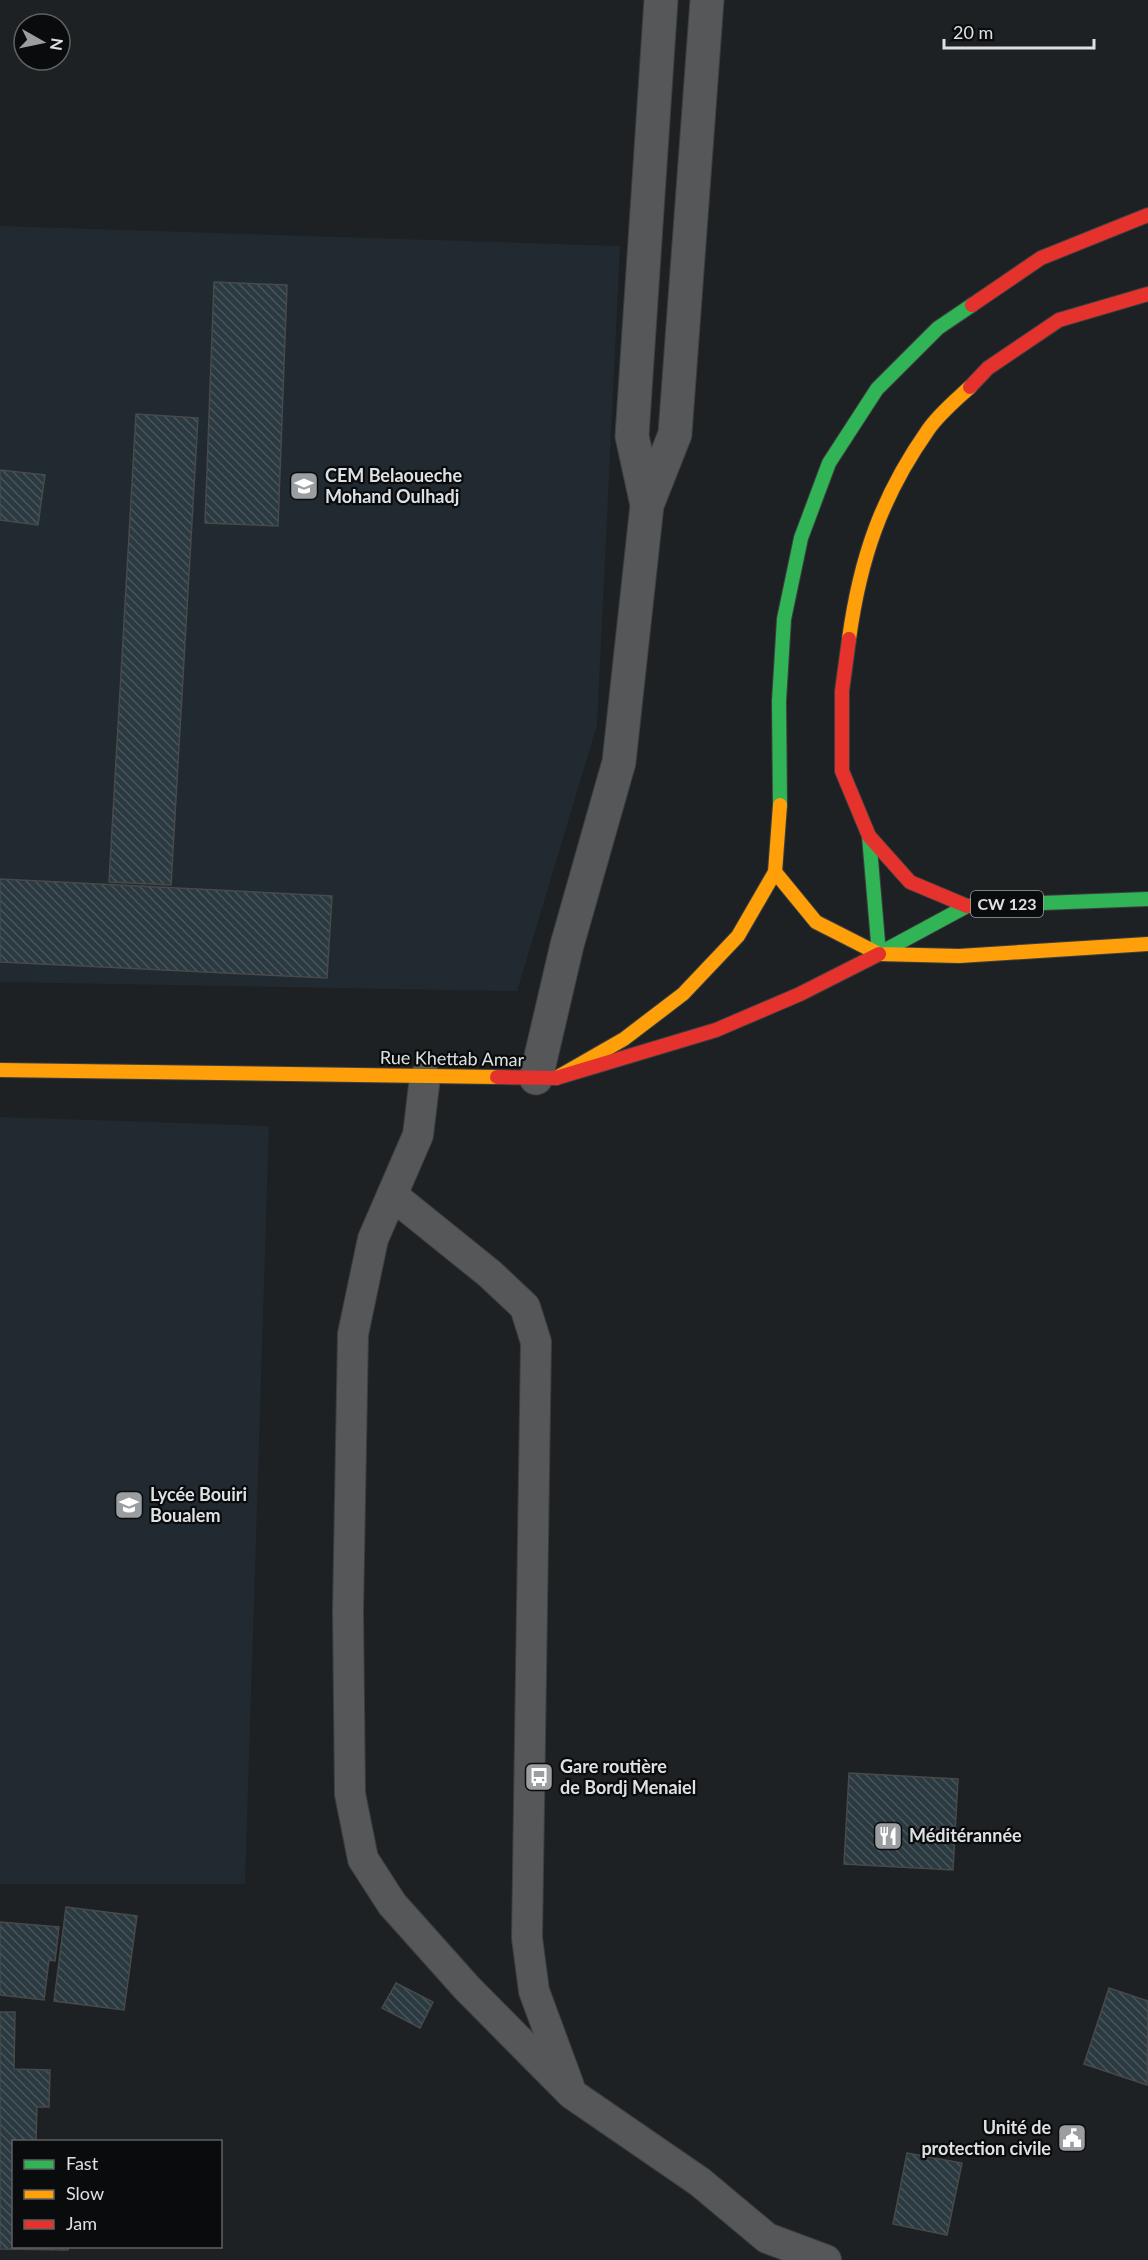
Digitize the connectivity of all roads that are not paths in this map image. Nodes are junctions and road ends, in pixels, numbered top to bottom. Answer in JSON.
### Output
{"nodes":[{"id":1,"x":661,"y":0,"type":"edge"},
{"id":2,"x":707,"y":0,"type":"edge"},
{"id":3,"x":1148,"y":215,"type":"edge"},
{"id":4,"x":1148,"y":294,"type":"edge"},
{"id":5,"x":647,"y":505,"type":"junction"},
{"id":6,"x":869,"y":837,"type":"junction"},
{"id":7,"x":775,"y":872,"type":"junction"},
{"id":8,"x":1148,"y":899,"type":"edge"},
{"id":9,"x":967,"y":906,"type":"junction"},
{"id":10,"x":1148,"y":944,"type":"edge"},
{"id":11,"x":879,"y":954,"type":"junction"},
{"id":12,"x":0,"y":1070,"type":"edge"},
{"id":13,"x":424,"y":1077,"type":"junction"},
{"id":14,"x":546,"y":1078,"type":"junction"},
{"id":15,"x":392,"y":1195,"type":"junction"},
{"id":16,"x":572,"y":2094,"type":"junction"},
{"id":17,"x":826,"y":2260,"type":"edge"}],
"edges":[{"from":1,"to":5,"type":"street"},
{"from":2,"to":5,"type":"street"},
{"from":3,"to":7,"type":"main road"},
{"from":4,"to":6,"type":"main road"},
{"from":5,"to":14,"type":"street"},
{"from":6,"to":9,"type":"main road"},
{"from":6,"to":11,"type":"main road"},
{"from":7,"to":11,"type":"main road"},
{"from":7,"to":14,"type":"main road"},
{"from":8,"to":9,"type":"main road","number":"CW 123"},
{"from":9,"to":11,"type":"main road","number":"CW 123"},
{"from":10,"to":11,"type":"main road","number":"CW 123"},
{"from":11,"to":14,"type":"main road","name":"Rue Khettab Amar","number":"CW 123"},
{"from":12,"to":13,"type":"main road","name":"Rue Khettab Amar","number":"CW 123"},
{"from":13,"to":14,"type":"main road","name":"Rue Khettab Amar","number":"CW 123"},
{"from":13,"to":15,"type":"lane"},
{"from":15,"to":16,"type":"lane"},
{"from":15,"to":16,"type":"lane"},
{"from":16,"to":17,"type":"lane"}]}
